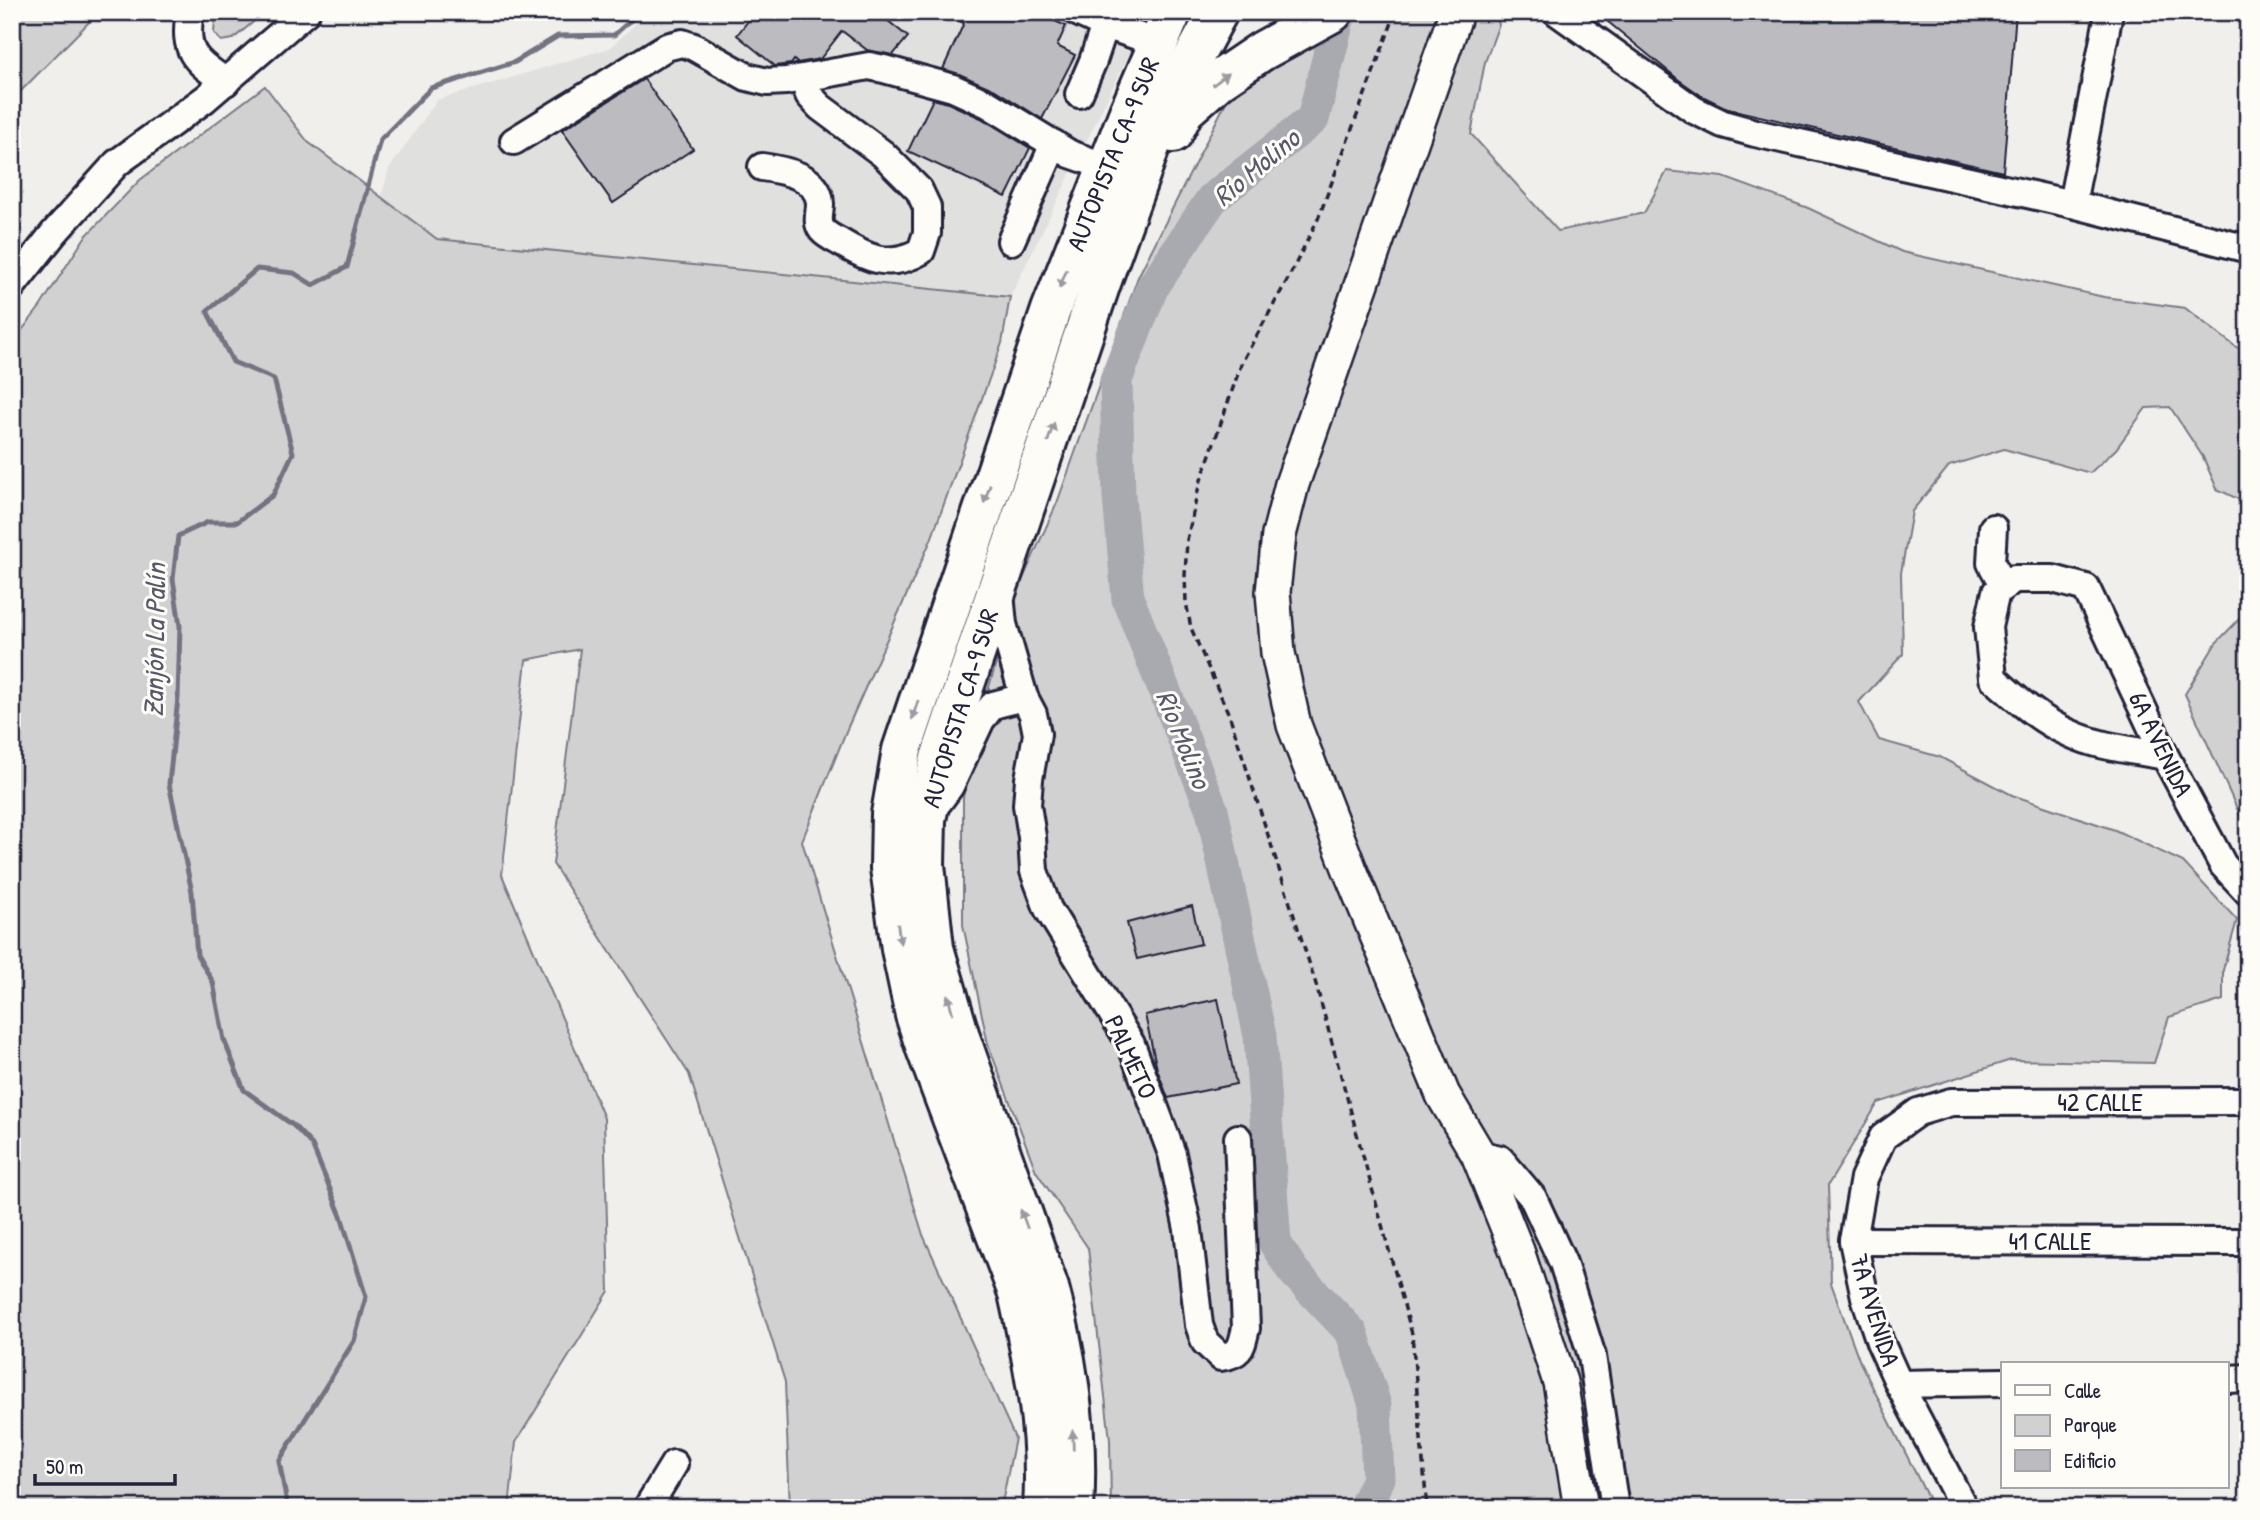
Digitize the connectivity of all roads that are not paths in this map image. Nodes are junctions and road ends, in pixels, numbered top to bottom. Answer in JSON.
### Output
{"nodes":[{"id":1,"x":190,"y":12,"type":"edge"},
{"id":2,"x":306,"y":12,"type":"edge"},
{"id":3,"x":1077,"y":12,"type":"edge"},
{"id":4,"x":1218,"y":12,"type":"edge"},
{"id":5,"x":1333,"y":12,"type":"edge"},
{"id":6,"x":1455,"y":12,"type":"edge"},
{"id":7,"x":1557,"y":12,"type":"edge"},
{"id":8,"x":2109,"y":13,"type":"edge"},
{"id":9,"x":1162,"y":23,"type":"edge"},
{"id":10,"x":1105,"y":25,"type":"junction"},
{"id":11,"x":803,"y":78,"type":"junction"},
{"id":12,"x":226,"y":82,"type":"junction"},
{"id":13,"x":1079,"y":94,"type":"dead end"},
{"id":14,"x":514,"y":141,"type":"dead end"},
{"id":15,"x":1054,"y":144,"type":"junction"},
{"id":16,"x":762,"y":167,"type":"dead end"},
{"id":17,"x":1107,"y":167,"type":"junction"},
{"id":18,"x":2073,"y":204,"type":"junction"},
{"id":19,"x":1011,"y":241,"type":"dead end"},
{"id":20,"x":2248,"y":249,"type":"edge"},
{"id":21,"x":1101,"y":283,"type":"junction"},
{"id":22,"x":12,"y":286,"type":"edge"},
{"id":23,"x":1993,"y":528,"type":"dead end"},
{"id":24,"x":999,"y":584,"type":"junction"},
{"id":25,"x":2000,"y":589,"type":"junction"},
{"id":26,"x":1024,"y":697,"type":"junction"},
{"id":27,"x":2165,"y":756,"type":"junction"},
{"id":28,"x":926,"y":819,"type":"junction"},
{"id":29,"x":2248,"y":892,"type":"edge"},
{"id":30,"x":2248,"y":1101,"type":"edge"},
{"id":31,"x":1951,"y":1102,"type":"joint"},
{"id":32,"x":1238,"y":1138,"type":"dead end"},
{"id":33,"x":1478,"y":1154,"type":"junction"},
{"id":34,"x":1853,"y":1241,"type":"junction"},
{"id":35,"x":2248,"y":1242,"type":"edge"},
{"id":36,"x":2248,"y":1378,"type":"edge"},
{"id":37,"x":2228,"y":1379,"type":"edge"},
{"id":38,"x":2001,"y":1382,"type":"edge"},
{"id":39,"x":1899,"y":1384,"type":"junction"},
{"id":40,"x":674,"y":1464,"type":"dead end"},
{"id":41,"x":647,"y":1508,"type":"edge"},
{"id":42,"x":1043,"y":1508,"type":"edge"},
{"id":43,"x":1074,"y":1508,"type":"edge"},
{"id":44,"x":1581,"y":1508,"type":"edge"},
{"id":45,"x":1615,"y":1508,"type":"edge"},
{"id":46,"x":1964,"y":1508,"type":"edge"}],
"edges":[{"from":1,"to":12,"type":"street"},
{"from":2,"to":12,"type":"street"},
{"from":3,"to":10,"type":"street"},
{"from":4,"to":21,"type":"highway","name":"AUTOPISTA CA-9 SUR"},
{"from":21,"to":5,"type":"highway","one_way":true},
{"from":6,"to":33,"type":"main road"},
{"from":7,"to":18,"type":"street"},
{"from":8,"to":18,"type":"street"},
{"from":9,"to":10,"type":"street"},
{"from":9,"to":17,"type":"highway","name":"AUTOPISTA CA-9 SUR"},
{"from":10,"to":13,"type":"street"},
{"from":11,"to":14,"type":"street"},
{"from":11,"to":15,"type":"street"},
{"from":11,"to":16,"type":"street"},
{"from":12,"to":22,"type":"street"},
{"from":15,"to":17,"type":"street"},
{"from":15,"to":19,"type":"street"},
{"from":17,"to":42,"type":"highway","name":"AUTOPISTA CA-9 SUR","one_way":true},
{"from":18,"to":20,"type":"street"},
{"from":24,"to":21,"type":"highway","name":"AUTOPISTA CA-9 SUR","one_way":true},
{"from":23,"to":25,"type":"street"},
{"from":24,"to":26,"type":"street"},
{"from":24,"to":28,"type":"highway","name":"AUTOPISTA CA-9 SUR"},
{"from":25,"to":27,"type":"street","name":"6A AVENIDA"},
{"from":25,"to":27,"type":"street"},
{"from":26,"to":28,"type":"street"},
{"from":26,"to":32,"type":"street","name":"PALMETO"},
{"from":27,"to":29,"type":"street","name":"6A AVENIDA"},
{"from":43,"to":28,"type":"highway","name":"AUTOPISTA CA-9 SUR","one_way":true},
{"from":30,"to":31,"type":"street","name":"42 CALLE"},
{"from":31,"to":34,"type":"street","name":"7A AVENIDA"},
{"from":33,"to":44,"type":"main road"},
{"from":33,"to":45,"type":"street"},
{"from":34,"to":35,"type":"street","name":"41 CALLE"},
{"from":34,"to":39,"type":"street","name":"7A AVENIDA"},
{"from":36,"to":37,"type":"street"},
{"from":38,"to":39,"type":"street"},
{"from":39,"to":46,"type":"street","name":"7A AVENIDA"},
{"from":40,"to":41,"type":"street"}]}
